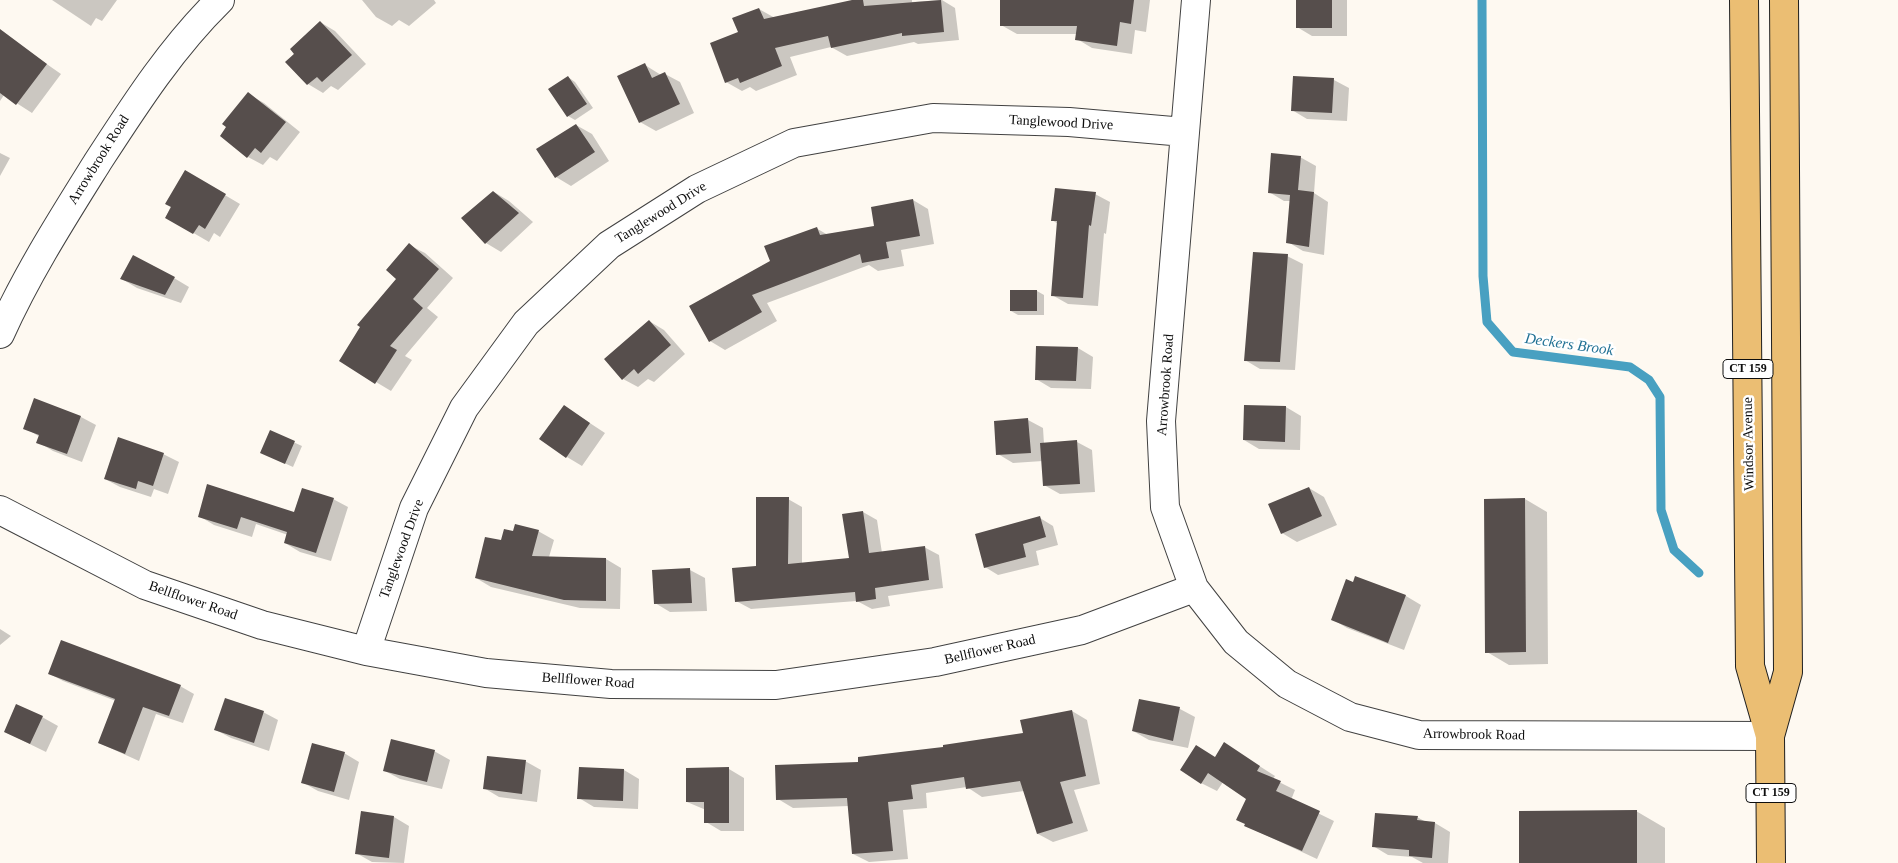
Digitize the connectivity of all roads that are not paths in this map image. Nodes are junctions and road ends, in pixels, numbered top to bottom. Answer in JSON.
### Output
{"nodes":[{"id":1,"x":220,"y":0,"type":"edge"},
{"id":2,"x":1196,"y":0,"type":"edge"},
{"id":3,"x":1744,"y":0,"type":"edge"},
{"id":4,"x":1784,"y":0,"type":"edge"},
{"id":5,"x":1184,"y":132,"type":"junction"},
{"id":6,"x":0,"y":334,"type":"edge"},
{"id":7,"x":1749,"y":498,"type":"junction"},
{"id":8,"x":1789,"y":498,"type":"junction"},
{"id":9,"x":0,"y":510,"type":"edge"},
{"id":10,"x":1194,"y":588,"type":"junction"},
{"id":11,"x":366,"y":651,"type":"junction"},
{"id":12,"x":1770,"y":736,"type":"junction"},
{"id":13,"x":1771,"y":863,"type":"edge"}],
"edges":[{"from":1,"to":6,"type":"street","name":"Arrowbrook Road"},
{"from":2,"to":5,"type":"street","name":"Arrowbrook Road"},
{"from":3,"to":7,"type":"main road","name":"Windsor Avenue","number":"CT 159"},
{"from":4,"to":8,"type":"main road","name":"Windsor Avenue","number":"CT 159"},
{"from":5,"to":10,"type":"street","name":"Arrowbrook Road"},
{"from":5,"to":11,"type":"street","name":"Tanglewood Drive"},
{"from":7,"to":8,"type":"main road"},
{"from":7,"to":12,"type":"main road","name":"Windsor Avenue","number":"CT 159"},
{"from":8,"to":12,"type":"main road","name":"Windsor Avenue","number":"CT 159"},
{"from":9,"to":11,"type":"street","name":"Bellflower Road"},
{"from":10,"to":11,"type":"street","name":"Bellflower Road"},
{"from":10,"to":12,"type":"street","name":"Arrowbrook Road"},
{"from":12,"to":13,"type":"main road","name":"Windsor Avenue","number":"CT 159"}]}
